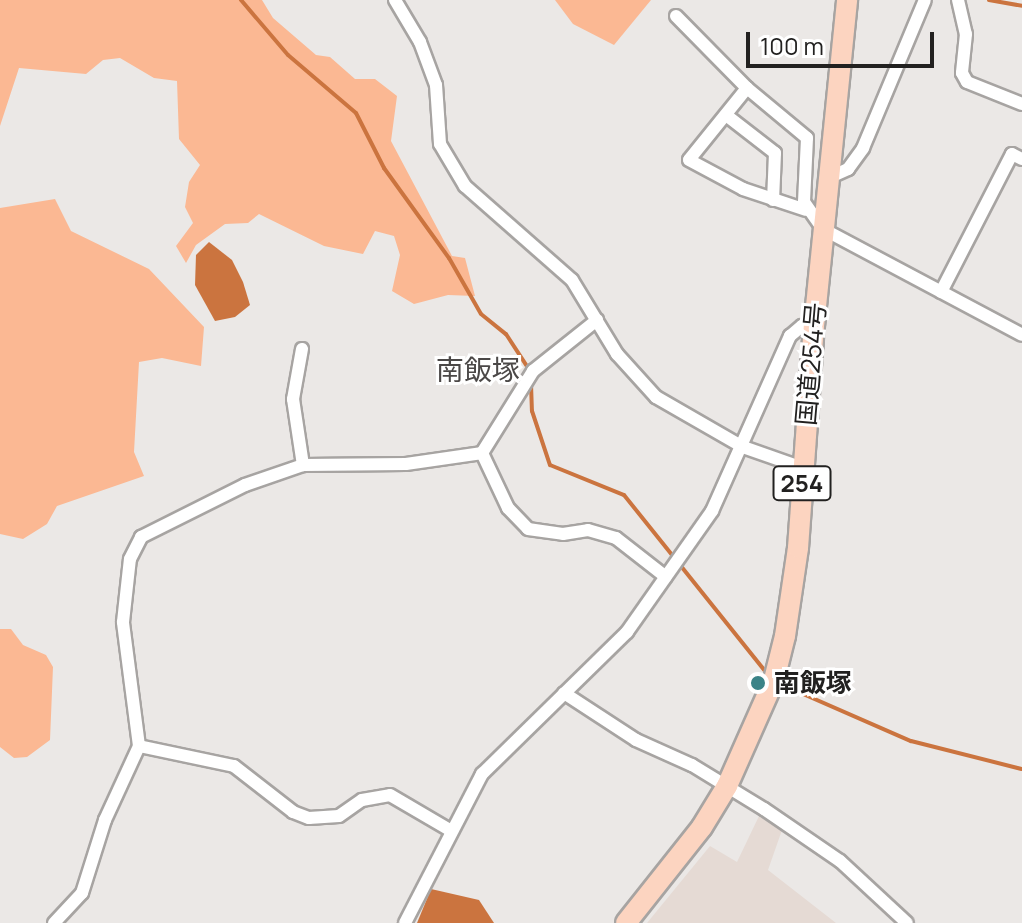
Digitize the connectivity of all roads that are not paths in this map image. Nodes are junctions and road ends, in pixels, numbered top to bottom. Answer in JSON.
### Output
{"nodes":[{"id":1,"x":395,"y":0,"type":"edge"},
{"id":2,"x":847,"y":0,"type":"edge"},
{"id":3,"x":925,"y":0,"type":"edge"},
{"id":4,"x":958,"y":0,"type":"edge"},
{"id":5,"x":676,"y":16,"type":"dead end"},
{"id":6,"x":747,"y":88,"type":"junction"},
{"id":7,"x":1022,"y":104,"type":"edge"},
{"id":8,"x":726,"y":115,"type":"junction"},
{"id":9,"x":1022,"y":159,"type":"edge"},
{"id":10,"x":828,"y":178,"type":"junction"},
{"id":11,"x":773,"y":200,"type":"junction"},
{"id":12,"x":806,"y":210,"type":"junction"},
{"id":13,"x":823,"y":229,"type":"junction"},
{"id":14,"x":941,"y":292,"type":"junction"},
{"id":15,"x":597,"y":320,"type":"junction"},
{"id":16,"x":814,"y":326,"type":"junction"},
{"id":17,"x":1022,"y":335,"type":"edge"},
{"id":18,"x":302,"y":349,"type":"dead end"},
{"id":19,"x":743,"y":447,"type":"junction"},
{"id":20,"x":482,"y":453,"type":"junction"},
{"id":21,"x":303,"y":465,"type":"junction"},
{"id":22,"x":803,"y":468,"type":"junction"},
{"id":23,"x":666,"y":577,"type":"junction"},
{"id":24,"x":564,"y":693,"type":"junction"},
{"id":25,"x":139,"y":746,"type":"junction"},
{"id":26,"x":727,"y":786,"type":"junction"},
{"id":27,"x":450,"y":830,"type":"junction"},
{"id":28,"x":54,"y":923,"type":"edge"},
{"id":29,"x":405,"y":923,"type":"edge"},
{"id":30,"x":626,"y":923,"type":"edge"},
{"id":31,"x":907,"y":923,"type":"edge"}],
"edges":[{"from":1,"to":15,"type":"street"},
{"from":2,"to":10,"type":"highway","name":"国道254号","number":"254"},
{"from":3,"to":10,"type":"street"},
{"from":4,"to":7,"type":"street"},
{"from":5,"to":6,"type":"street"},
{"from":6,"to":8,"type":"street"},
{"from":6,"to":12,"type":"street"},
{"from":8,"to":11,"type":"street"},
{"from":8,"to":11,"type":"street"},
{"from":9,"to":14,"type":"street"},
{"from":10,"to":13,"type":"highway","name":"国道254号","number":"254"},
{"from":11,"to":12,"type":"street"},
{"from":12,"to":13,"type":"street"},
{"from":13,"to":14,"type":"street"},
{"from":13,"to":16,"type":"highway","name":"国道254号","number":"254"},
{"from":14,"to":17,"type":"street"},
{"from":15,"to":19,"type":"street"},
{"from":15,"to":20,"type":"street"},
{"from":16,"to":19,"type":"street"},
{"from":16,"to":22,"type":"highway","name":"国道254号","number":"254"},
{"from":18,"to":21,"type":"street"},
{"from":19,"to":22,"type":"street"},
{"from":19,"to":23,"type":"street"},
{"from":20,"to":21,"type":"street"},
{"from":20,"to":23,"type":"street"},
{"from":21,"to":25,"type":"street"},
{"from":22,"to":26,"type":"highway","name":"国道254号","number":"254"},
{"from":23,"to":24,"type":"street"},
{"from":24,"to":26,"type":"street"},
{"from":24,"to":27,"type":"street"},
{"from":25,"to":27,"type":"street"},
{"from":25,"to":28,"type":"street"},
{"from":26,"to":30,"type":"highway","name":"国道254号","number":"254"},
{"from":26,"to":31,"type":"street"},
{"from":27,"to":29,"type":"street"}]}
